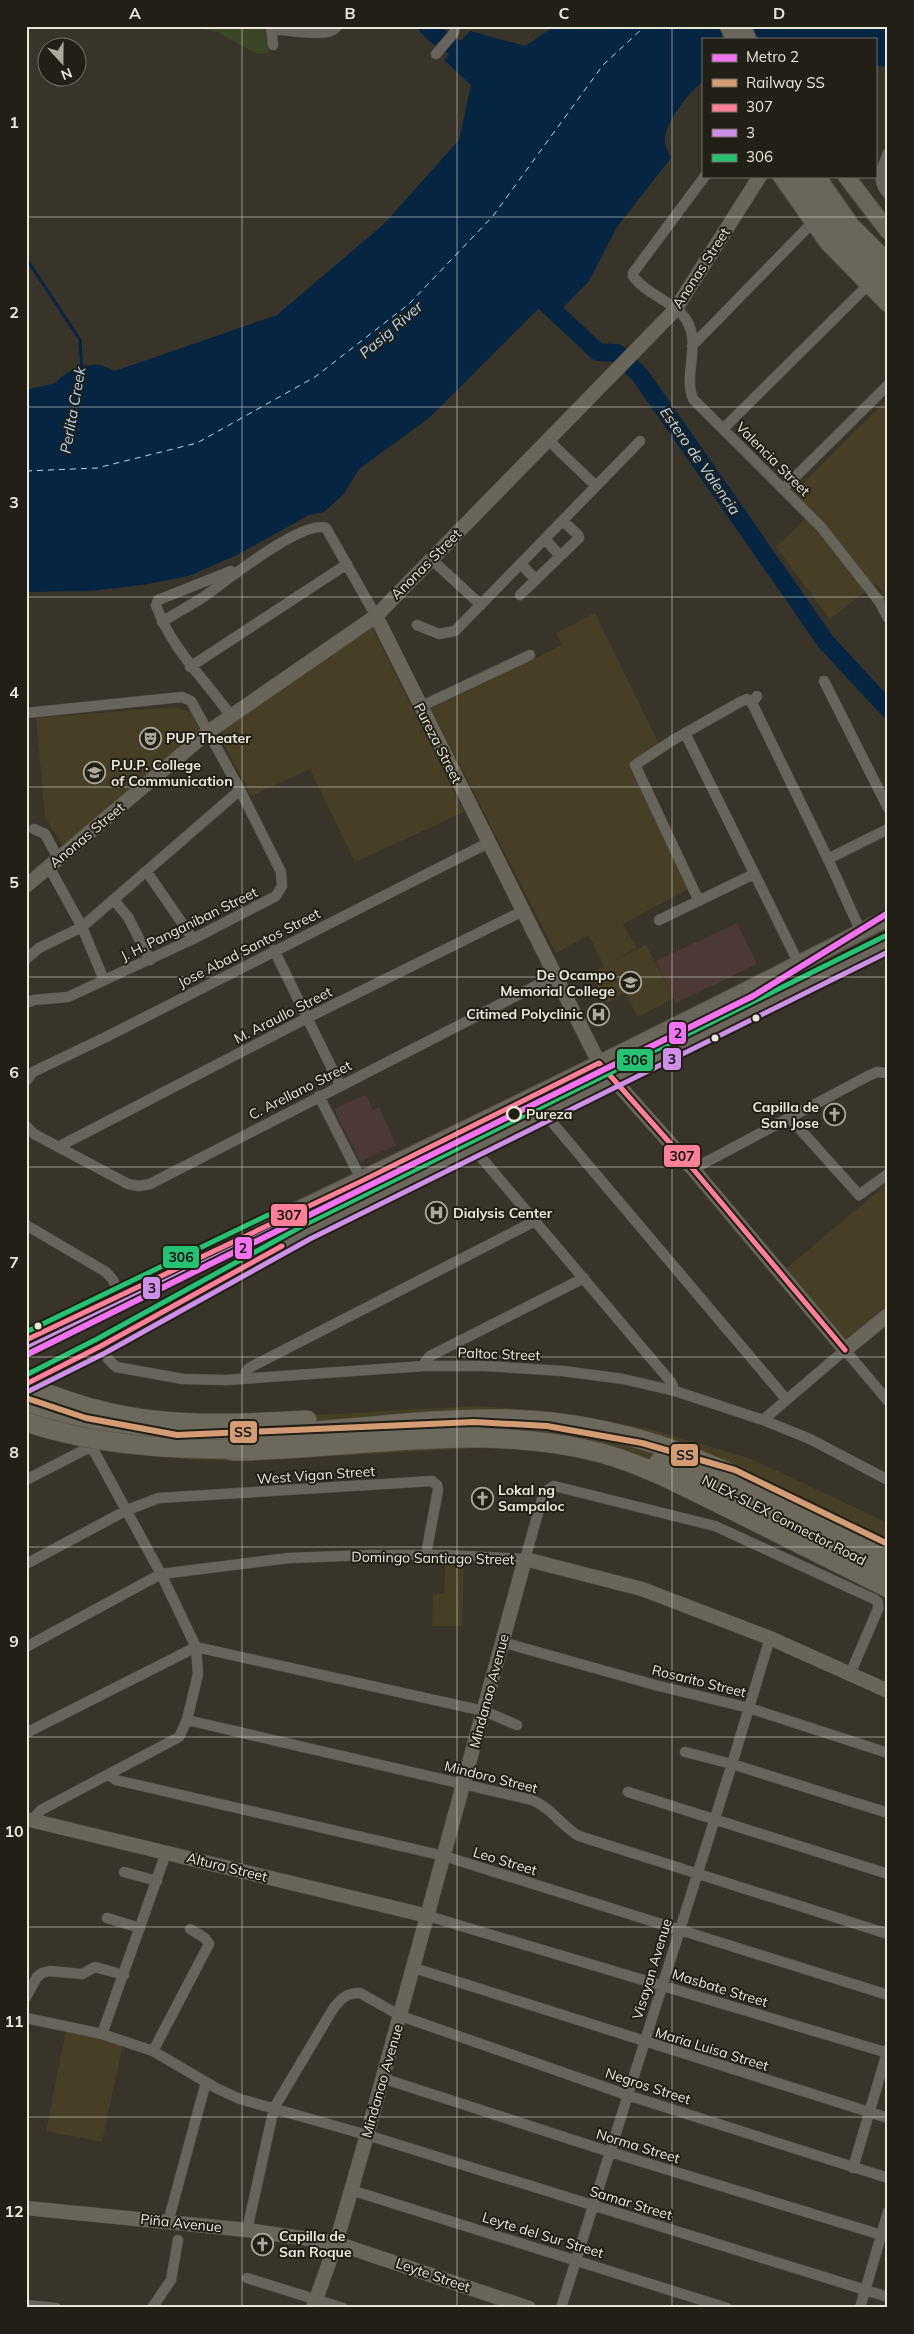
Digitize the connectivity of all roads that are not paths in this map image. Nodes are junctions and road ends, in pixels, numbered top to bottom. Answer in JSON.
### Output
{"nodes":[{"id":1,"x":728,"y":26,"type":"edge"},
{"id":2,"x":742,"y":26,"type":"edge"},
{"id":3,"x":337,"y":27,"type":"edge"},
{"id":4,"x":271,"y":28,"type":"edge"},
{"id":5,"x":455,"y":29,"type":"edge"},
{"id":6,"x":734,"y":38,"type":"edge"},
{"id":7,"x":748,"y":38,"type":"edge"},
{"id":8,"x":273,"y":45,"type":"dead end"},
{"id":9,"x":439,"y":50,"type":"dead end"},
{"id":10,"x":888,"y":153,"type":"edge"},
{"id":11,"x":704,"y":178,"type":"edge"},
{"id":12,"x":759,"y":178,"type":"edge"},
{"id":13,"x":782,"y":178,"type":"edge"},
{"id":14,"x":802,"y":178,"type":"edge"},
{"id":15,"x":818,"y":178,"type":"edge"},
{"id":16,"x":848,"y":178,"type":"edge"},
{"id":17,"x":888,"y":194,"type":"edge"},
{"id":18,"x":812,"y":222,"type":"junction"},
{"id":19,"x":845,"y":230,"type":"junction"},
{"id":20,"x":888,"y":231,"type":"edge"},
{"id":21,"x":888,"y":262,"type":"edge"},
{"id":22,"x":888,"y":283,"type":"edge"},
{"id":23,"x":868,"y":285,"type":"junction"},
{"id":24,"x":888,"y":304,"type":"edge"},
{"id":25,"x":675,"y":310,"type":"junction"},
{"id":26,"x":692,"y":346,"type":"junction"},
{"id":27,"x":888,"y":385,"type":"edge"},
{"id":28,"x":723,"y":429,"type":"junction"},
{"id":29,"x":548,"y":440,"type":"junction"},
{"id":30,"x":640,"y":441,"type":"dead end"},
{"id":31,"x":595,"y":485,"type":"junction"},
{"id":32,"x":784,"y":488,"type":"junction"},
{"id":33,"x":562,"y":521,"type":"junction"},
{"id":34,"x":545,"y":539,"type":"junction"},
{"id":35,"x":560,"y":556,"type":"junction"},
{"id":36,"x":431,"y":559,"type":"junction"},
{"id":37,"x":347,"y":564,"type":"junction"},
{"id":38,"x":520,"y":564,"type":"junction"},
{"id":39,"x":244,"y":566,"type":"junction"},
{"id":40,"x":536,"y":580,"type":"junction"},
{"id":41,"x":520,"y":595,"type":"dead end"},
{"id":42,"x":481,"y":605,"type":"junction"},
{"id":43,"x":376,"y":616,"type":"junction"},
{"id":44,"x":888,"y":618,"type":"edge"},
{"id":45,"x":162,"y":622,"type":"junction"},
{"id":46,"x":417,"y":625,"type":"dead end"},
{"id":47,"x":530,"y":655,"type":"dead end"},
{"id":48,"x":190,"y":667,"type":"junction"},
{"id":49,"x":824,"y":682,"type":"dead end"},
{"id":50,"x":420,"y":707,"type":"junction"},
{"id":51,"x":26,"y":713,"type":"edge"},
{"id":52,"x":231,"y":716,"type":"junction"},
{"id":53,"x":208,"y":732,"type":"junction"},
{"id":54,"x":686,"y":733,"type":"junction"},
{"id":55,"x":240,"y":790,"type":"junction"},
{"id":56,"x":888,"y":808,"type":"edge"},
{"id":57,"x":34,"y":829,"type":"dead end"},
{"id":58,"x":888,"y":829,"type":"edge"},
{"id":59,"x":488,"y":843,"type":"junction"},
{"id":60,"x":828,"y":859,"type":"junction"},
{"id":61,"x":54,"y":862,"type":"junction"},
{"id":62,"x":147,"y":872,"type":"junction"},
{"id":63,"x":754,"y":874,"type":"junction"},
{"id":64,"x":26,"y":886,"type":"edge"},
{"id":65,"x":114,"y":900,"type":"junction"},
{"id":66,"x":699,"y":901,"type":"junction"},
{"id":67,"x":523,"y":911,"type":"junction"},
{"id":68,"x":659,"y":920,"type":"dead end"},
{"id":69,"x":882,"y":921,"type":"edge"},
{"id":70,"x":82,"y":927,"type":"junction"},
{"id":71,"x":861,"y":932,"type":"junction"},
{"id":72,"x":194,"y":939,"type":"junction"},
{"id":73,"x":883,"y":945,"type":"edge"},
{"id":74,"x":274,"y":950,"type":"junction"},
{"id":75,"x":26,"y":958,"type":"edge"},
{"id":76,"x":150,"y":960,"type":"junction"},
{"id":77,"x":799,"y":964,"type":"junction"},
{"id":78,"x":555,"y":976,"type":"junction"},
{"id":79,"x":104,"y":980,"type":"junction"},
{"id":80,"x":26,"y":1003,"type":"edge"},
{"id":81,"x":307,"y":1018,"type":"junction"},
{"id":82,"x":599,"y":1063,"type":"junction"},
{"id":83,"x":888,"y":1073,"type":"edge"},
{"id":84,"x":614,"y":1080,"type":"junction"},
{"id":85,"x":26,"y":1081,"type":"edge"},
{"id":86,"x":340,"y":1085,"type":"junction"},
{"id":87,"x":319,"y":1096,"type":"junction"},
{"id":88,"x":545,"y":1114,"type":"junction"},
{"id":89,"x":789,"y":1117,"type":"junction"},
{"id":90,"x":26,"y":1126,"type":"edge"},
{"id":91,"x":58,"y":1147,"type":"junction"},
{"id":92,"x":474,"y":1149,"type":"junction"},
{"id":93,"x":693,"y":1169,"type":"junction"},
{"id":94,"x":888,"y":1174,"type":"edge"},
{"id":95,"x":362,"y":1181,"type":"junction"},
{"id":96,"x":534,"y":1221,"type":"junction"},
{"id":97,"x":26,"y":1225,"type":"edge"},
{"id":98,"x":584,"y":1278,"type":"junction"},
{"id":99,"x":120,"y":1295,"type":"junction"},
{"id":100,"x":888,"y":1315,"type":"edge"},
{"id":101,"x":26,"y":1340,"type":"edge"},
{"id":102,"x":101,"y":1346,"type":"junction"},
{"id":103,"x":845,"y":1350,"type":"junction"},
{"id":104,"x":424,"y":1366,"type":"junction"},
{"id":105,"x":45,"y":1374,"type":"junction"},
{"id":106,"x":245,"y":1379,"type":"junction"},
{"id":107,"x":26,"y":1385,"type":"edge"},
{"id":108,"x":675,"y":1392,"type":"junction"},
{"id":109,"x":51,"y":1394,"type":"junction"},
{"id":110,"x":786,"y":1399,"type":"junction"},
{"id":111,"x":888,"y":1401,"type":"edge"},
{"id":112,"x":26,"y":1409,"type":"edge"},
{"id":113,"x":763,"y":1420,"type":"junction"},
{"id":114,"x":26,"y":1422,"type":"edge"},
{"id":115,"x":554,"y":1423,"type":"junction"},
{"id":116,"x":26,"y":1480,"type":"edge"},
{"id":117,"x":888,"y":1480,"type":"edge"},
{"id":118,"x":127,"y":1510,"type":"junction"},
{"id":119,"x":426,"y":1554,"type":"junction"},
{"id":120,"x":888,"y":1555,"type":"edge"},
{"id":121,"x":525,"y":1559,"type":"junction"},
{"id":122,"x":26,"y":1564,"type":"edge"},
{"id":123,"x":161,"y":1574,"type":"junction"},
{"id":124,"x":888,"y":1574,"type":"edge"},
{"id":125,"x":888,"y":1588,"type":"edge"},
{"id":126,"x":770,"y":1638,"type":"junction"},
{"id":127,"x":502,"y":1642,"type":"junction"},
{"id":128,"x":26,"y":1647,"type":"edge"},
{"id":129,"x":196,"y":1647,"type":"junction"},
{"id":130,"x":850,"y":1674,"type":"junction"},
{"id":131,"x":888,"y":1691,"type":"edge"},
{"id":132,"x":749,"y":1708,"type":"junction"},
{"id":133,"x":484,"y":1711,"type":"junction"},
{"id":134,"x":187,"y":1720,"type":"junction"},
{"id":135,"x":517,"y":1725,"type":"dead end"},
{"id":136,"x":26,"y":1733,"type":"edge"},
{"id":137,"x":685,"y":1752,"type":"dead end"},
{"id":138,"x":888,"y":1752,"type":"edge"},
{"id":139,"x":732,"y":1764,"type":"junction"},
{"id":140,"x":110,"y":1775,"type":"junction"},
{"id":141,"x":464,"y":1784,"type":"junction"},
{"id":142,"x":628,"y":1792,"type":"dead end"},
{"id":143,"x":888,"y":1813,"type":"edge"},
{"id":144,"x":715,"y":1819,"type":"junction"},
{"id":145,"x":29,"y":1820,"type":"edge"},
{"id":146,"x":166,"y":1853,"type":"junction"},
{"id":147,"x":444,"y":1856,"type":"junction"},
{"id":148,"x":124,"y":1872,"type":"dead end"},
{"id":149,"x":697,"y":1873,"type":"junction"},
{"id":150,"x":888,"y":1874,"type":"edge"},
{"id":151,"x":157,"y":1881,"type":"junction"},
{"id":152,"x":428,"y":1916,"type":"junction"},
{"id":153,"x":107,"y":1918,"type":"dead end"},
{"id":154,"x":140,"y":1928,"type":"junction"},
{"id":155,"x":190,"y":1929,"type":"dead end"},
{"id":156,"x":679,"y":1929,"type":"junction"},
{"id":157,"x":888,"y":1934,"type":"edge"},
{"id":158,"x":414,"y":1968,"type":"junction"},
{"id":159,"x":124,"y":1975,"type":"junction"},
{"id":160,"x":661,"y":1985,"type":"junction"},
{"id":161,"x":888,"y":1995,"type":"edge"},
{"id":162,"x":26,"y":1996,"type":"edge"},
{"id":163,"x":401,"y":2016,"type":"junction"},
{"id":164,"x":26,"y":2018,"type":"edge"},
{"id":165,"x":102,"y":2034,"type":"junction"},
{"id":166,"x":644,"y":2042,"type":"junction"},
{"id":167,"x":153,"y":2051,"type":"junction"},
{"id":168,"x":887,"y":2052,"type":"edge"},
{"id":169,"x":382,"y":2078,"type":"junction"},
{"id":170,"x":206,"y":2082,"type":"junction"},
{"id":171,"x":627,"y":2095,"type":"junction"},
{"id":172,"x":274,"y":2108,"type":"junction"},
{"id":173,"x":870,"y":2112,"type":"junction"},
{"id":174,"x":888,"y":2118,"type":"edge"},
{"id":175,"x":367,"y":2135,"type":"junction"},
{"id":176,"x":610,"y":2152,"type":"junction"},
{"id":177,"x":853,"y":2168,"type":"junction"},
{"id":178,"x":888,"y":2178,"type":"edge"},
{"id":179,"x":351,"y":2190,"type":"junction"},
{"id":180,"x":593,"y":2205,"type":"junction"},
{"id":181,"x":26,"y":2208,"type":"edge"},
{"id":182,"x":888,"y":2212,"type":"edge"},
{"id":183,"x":168,"y":2222,"type":"junction"},
{"id":184,"x":247,"y":2230,"type":"junction"},
{"id":185,"x":884,"y":2235,"type":"edge"},
{"id":186,"x":178,"y":2240,"type":"dead end"},
{"id":187,"x":336,"y":2243,"type":"junction"},
{"id":188,"x":576,"y":2260,"type":"junction"},
{"id":189,"x":247,"y":2278,"type":"dead end"},
{"id":190,"x":865,"y":2290,"type":"junction"},
{"id":191,"x":888,"y":2297,"type":"edge"},
{"id":192,"x":314,"y":2304,"type":"edge"},
{"id":193,"x":26,"y":2305,"type":"edge"},
{"id":194,"x":56,"y":2308,"type":"edge"},
{"id":195,"x":152,"y":2308,"type":"edge"},
{"id":196,"x":343,"y":2308,"type":"edge"},
{"id":197,"x":530,"y":2308,"type":"edge"},
{"id":198,"x":561,"y":2308,"type":"edge"},
{"id":199,"x":726,"y":2308,"type":"edge"},
{"id":200,"x":860,"y":2308,"type":"edge"}],
"edges":[{"from":1,"to":6,"type":"main road"},
{"from":2,"to":7,"type":"main road"},
{"from":3,"to":4,"type":"street"},
{"from":4,"to":8,"type":"street"},
{"from":5,"to":9,"type":"street"},
{"from":10,"to":17,"type":"street"},
{"from":11,"to":25,"type":"street","name":"Valencia Street"},
{"from":12,"to":25,"type":"street","name":"Anonas Street"},
{"from":13,"to":18,"type":"main road"},
{"from":14,"to":19,"type":"main road"},
{"from":15,"to":19,"type":"main road"},
{"from":16,"to":20,"type":"main road"},
{"from":18,"to":23,"type":"main road"},
{"from":18,"to":26,"type":"street"},
{"from":19,"to":21,"type":"main road"},
{"from":19,"to":22,"type":"main road"},
{"from":23,"to":24,"type":"main road"},
{"from":23,"to":28,"type":"street"},
{"from":25,"to":26,"type":"street","name":"Valencia Street"},
{"from":25,"to":29,"type":"street","name":"Anonas Street"},
{"from":26,"to":28,"type":"street","name":"Valencia Street"},
{"from":27,"to":32,"type":"street"},
{"from":28,"to":32,"type":"street","name":"Valencia Street"},
{"from":29,"to":31,"type":"street"},
{"from":29,"to":36,"type":"street","name":"Anonas Street"},
{"from":30,"to":31,"type":"street"},
{"from":31,"to":33,"type":"street"},
{"from":32,"to":44,"type":"street","name":"Valencia Street"},
{"from":33,"to":34,"type":"street"},
{"from":33,"to":35,"type":"street"},
{"from":34,"to":35,"type":"street"},
{"from":34,"to":38,"type":"street"},
{"from":35,"to":40,"type":"street"},
{"from":36,"to":42,"type":"street"},
{"from":36,"to":43,"type":"street","name":"Anonas Street"},
{"from":37,"to":39,"type":"street"},
{"from":37,"to":43,"type":"street"},
{"from":37,"to":48,"type":"street"},
{"from":38,"to":40,"type":"street"},
{"from":38,"to":42,"type":"street"},
{"from":39,"to":45,"type":"street"},
{"from":39,"to":45,"type":"street"},
{"from":40,"to":41,"type":"street"},
{"from":42,"to":46,"type":"street"},
{"from":43,"to":50,"type":"street","name":"Pureza Street"},
{"from":43,"to":52,"type":"street","name":"Anonas Street"},
{"from":45,"to":48,"type":"street"},
{"from":47,"to":50,"type":"street"},
{"from":48,"to":52,"type":"street"},
{"from":49,"to":56,"type":"street"},
{"from":50,"to":59,"type":"street","name":"Pureza Street"},
{"from":51,"to":53,"type":"street","name":"J. H. Panganiban Street"},
{"from":52,"to":53,"type":"street","name":"Anonas Street"},
{"from":53,"to":55,"type":"street","name":"J. H. Panganiban Street"},
{"from":53,"to":61,"type":"street","name":"Anonas Street"},
{"from":54,"to":60,"type":"street"},
{"from":54,"to":63,"type":"street"},
{"from":54,"to":66,"type":"street"},
{"from":55,"to":62,"type":"street"},
{"from":55,"to":72,"type":"street","name":"J. H. Panganiban Street"},
{"from":57,"to":61,"type":"street"},
{"from":58,"to":60,"type":"street"},
{"from":59,"to":67,"type":"street","name":"Pureza Street"},
{"from":59,"to":74,"type":"street","name":"Jose Abad Santos Street"},
{"from":60,"to":71,"type":"street"},
{"from":61,"to":64,"type":"street","name":"Anonas Street"},
{"from":61,"to":70,"type":"street"},
{"from":62,"to":65,"type":"street"},
{"from":62,"to":72,"type":"street"},
{"from":63,"to":66,"type":"street"},
{"from":63,"to":77,"type":"street"},
{"from":65,"to":70,"type":"street"},
{"from":65,"to":76,"type":"street"},
{"from":66,"to":68,"type":"street"},
{"from":67,"to":78,"type":"street","name":"Pureza Street"},
{"from":67,"to":81,"type":"street","name":"M. Araullo Street"},
{"from":69,"to":71,"type":"main road"},
{"from":70,"to":75,"type":"street"},
{"from":70,"to":79,"type":"street"},
{"from":71,"to":77,"type":"main road"},
{"from":72,"to":76,"type":"street","name":"J. H. Panganiban Street"},
{"from":73,"to":84,"type":"main road"},
{"from":74,"to":81,"type":"street"},
{"from":74,"to":85,"type":"street","name":"Jose Abad Santos Street"},
{"from":76,"to":79,"type":"street","name":"J. H. Panganiban Street"},
{"from":77,"to":82,"type":"main road"},
{"from":78,"to":82,"type":"street","name":"Pureza Street"},
{"from":78,"to":86,"type":"street","name":"C. Arellano Street"},
{"from":79,"to":80,"type":"street","name":"J. H. Panganiban Street"},
{"from":81,"to":86,"type":"street"},
{"from":81,"to":91,"type":"street","name":"M. Araullo Street"},
{"from":82,"to":84,"type":"street","name":"Pureza Street"},
{"from":82,"to":95,"type":"main road"},
{"from":83,"to":89,"type":"street"},
{"from":84,"to":88,"type":"main road"},
{"from":84,"to":93,"type":"street","name":"Pureza Street"},
{"from":86,"to":87,"type":"street","name":"C. Arellano Street"},
{"from":87,"to":91,"type":"street","name":"C. Arellano Street"},
{"from":87,"to":95,"type":"street"},
{"from":88,"to":92,"type":"main road"},
{"from":88,"to":110,"type":"street"},
{"from":89,"to":93,"type":"street"},
{"from":89,"to":94,"type":"street"},
{"from":90,"to":91,"type":"street"},
{"from":92,"to":96,"type":"street"},
{"from":92,"to":102,"type":"main road"},
{"from":93,"to":103,"type":"street","name":"Pureza Street"},
{"from":95,"to":99,"type":"main road"},
{"from":96,"to":98,"type":"street"},
{"from":96,"to":106,"type":"street"},
{"from":97,"to":99,"type":"street"},
{"from":98,"to":104,"type":"street"},
{"from":98,"to":108,"type":"street"},
{"from":99,"to":101,"type":"main road"},
{"from":100,"to":103,"type":"street"},
{"from":102,"to":105,"type":"main road"},
{"from":102,"to":106,"type":"street","name":"Paltoc Street"},
{"from":103,"to":110,"type":"street"},
{"from":103,"to":111,"type":"street","name":"Pureza Street"},
{"from":104,"to":106,"type":"street","name":"Paltoc Street"},
{"from":104,"to":108,"type":"street","name":"Paltoc Street"},
{"from":105,"to":107,"type":"main road"},
{"from":105,"to":109,"type":"highway"},
{"from":107,"to":109,"type":"highway"},
{"from":108,"to":113,"type":"street","name":"Paltoc Street"},
{"from":109,"to":115,"type":"highway"},
{"from":110,"to":113,"type":"street"},
{"from":112,"to":115,"type":"highway","name":"NLEX-SLEX Connector Road"},
{"from":112,"to":125,"type":"highway"},
{"from":113,"to":117,"type":"street","name":"Paltoc Street"},
{"from":114,"to":124,"type":"highway","name":"NLEX-SLEX Connector Road","bridge":true},
{"from":115,"to":120,"type":"highway","name":"NLEX-SLEX Connector Road"},
{"from":116,"to":118,"type":"street"},
{"from":118,"to":119,"type":"street","name":"West Vigan Street"},
{"from":118,"to":122,"type":"street"},
{"from":118,"to":123,"type":"street"},
{"from":119,"to":121,"type":"street","name":"Domingo Santiago Street"},
{"from":119,"to":123,"type":"street","name":"Domingo Santiago Street"},
{"from":121,"to":126,"type":"street","name":"Domingo Santiago Street"},
{"from":121,"to":127,"type":"street","name":"Mindanao Avenue"},
{"from":121,"to":130,"type":"street","name":"Mindanao Avenue"},
{"from":123,"to":128,"type":"street"},
{"from":123,"to":129,"type":"street"},
{"from":126,"to":130,"type":"street","name":"Domingo Santiago Street"},
{"from":126,"to":132,"type":"street","name":"Visayan Avenue"},
{"from":127,"to":132,"type":"street","name":"Rosarito Street"},
{"from":127,"to":133,"type":"street","name":"Mindanao Avenue"},
{"from":129,"to":133,"type":"street"},
{"from":129,"to":134,"type":"street"},
{"from":129,"to":136,"type":"street"},
{"from":130,"to":131,"type":"street","name":"Domingo Santiago Street"},
{"from":132,"to":138,"type":"street","name":"Rosarito Street"},
{"from":132,"to":139,"type":"street","name":"Visayan Avenue"},
{"from":133,"to":135,"type":"street"},
{"from":133,"to":141,"type":"street","name":"Mindanao Avenue"},
{"from":134,"to":140,"type":"street"},
{"from":134,"to":141,"type":"street","name":"Mindoro Street"},
{"from":137,"to":139,"type":"street"},
{"from":139,"to":143,"type":"street"},
{"from":139,"to":144,"type":"street","name":"Visayan Avenue"},
{"from":140,"to":145,"type":"street"},
{"from":140,"to":147,"type":"street","name":"Leo Street"},
{"from":141,"to":147,"type":"street","name":"Mindanao Avenue"},
{"from":141,"to":149,"type":"street","name":"Mindoro Street"},
{"from":142,"to":144,"type":"street"},
{"from":144,"to":149,"type":"street","name":"Visayan Avenue"},
{"from":144,"to":150,"type":"street"},
{"from":145,"to":146,"type":"street","name":"Altura Street"},
{"from":146,"to":151,"type":"street"},
{"from":146,"to":152,"type":"street","name":"Altura Street"},
{"from":147,"to":152,"type":"street","name":"Mindanao Avenue"},
{"from":147,"to":156,"type":"street","name":"Leo Street"},
{"from":148,"to":151,"type":"street"},
{"from":149,"to":156,"type":"street","name":"Visayan Avenue"},
{"from":149,"to":157,"type":"street","name":"Mindoro Street"},
{"from":151,"to":154,"type":"street"},
{"from":152,"to":158,"type":"street","name":"Mindanao Avenue"},
{"from":152,"to":160,"type":"street","name":"Masbate Street"},
{"from":153,"to":154,"type":"street"},
{"from":154,"to":159,"type":"street"},
{"from":155,"to":167,"type":"street"},
{"from":156,"to":160,"type":"street","name":"Visayan Avenue"},
{"from":156,"to":161,"type":"street","name":"Leo Street"},
{"from":158,"to":163,"type":"street","name":"Mindanao Avenue"},
{"from":158,"to":166,"type":"street","name":"Maria Luisa Street"},
{"from":159,"to":162,"type":"street"},
{"from":159,"to":165,"type":"street"},
{"from":160,"to":166,"type":"street","name":"Visayan Avenue"},
{"from":160,"to":168,"type":"street","name":"Masbate Street"},
{"from":163,"to":169,"type":"street","name":"Mindanao Avenue"},
{"from":163,"to":171,"type":"street","name":"Negros Street"},
{"from":163,"to":172,"type":"street","name":"Negros Street"},
{"from":164,"to":165,"type":"street","name":"Samar Street"},
{"from":165,"to":167,"type":"street","name":"Samar Street"},
{"from":166,"to":171,"type":"street","name":"Visayan Avenue"},
{"from":166,"to":173,"type":"street","name":"Maria Luisa Street"},
{"from":167,"to":170,"type":"street","name":"Samar Street"},
{"from":168,"to":173,"type":"street"},
{"from":169,"to":175,"type":"street","name":"Mindanao Avenue"},
{"from":169,"to":176,"type":"street","name":"Norma Street"},
{"from":170,"to":172,"type":"street","name":"Samar Street"},
{"from":170,"to":183,"type":"street"},
{"from":171,"to":176,"type":"street","name":"Visayan Avenue"},
{"from":171,"to":177,"type":"street","name":"Negros Street"},
{"from":172,"to":175,"type":"street","name":"Samar Street"},
{"from":172,"to":184,"type":"street","name":"Negros Street"},
{"from":173,"to":174,"type":"street","name":"Maria Luisa Street"},
{"from":173,"to":177,"type":"street"},
{"from":175,"to":179,"type":"street","name":"Mindanao Avenue"},
{"from":175,"to":180,"type":"street","name":"Samar Street"},
{"from":176,"to":180,"type":"street","name":"Visayan Avenue"},
{"from":176,"to":185,"type":"street","name":"Norma Street"},
{"from":177,"to":178,"type":"street","name":"Negros Street"},
{"from":179,"to":187,"type":"street","name":"Mindanao Avenue"},
{"from":179,"to":188,"type":"street","name":"Leyte del Sur Street"},
{"from":180,"to":188,"type":"street","name":"Visayan Avenue"},
{"from":180,"to":190,"type":"street","name":"Samar Street"},
{"from":181,"to":183,"type":"street","name":"Piña Avenue"},
{"from":182,"to":185,"type":"street"},
{"from":183,"to":184,"type":"street","name":"Piña Avenue"},
{"from":184,"to":187,"type":"street","name":"Piña Avenue"},
{"from":185,"to":190,"type":"street"},
{"from":186,"to":195,"type":"street"},
{"from":187,"to":192,"type":"street","name":"Mindanao Avenue"},
{"from":187,"to":197,"type":"street","name":"Leyte Street"},
{"from":188,"to":198,"type":"street","name":"Visayan Avenue"},
{"from":188,"to":199,"type":"street","name":"Leyte del Sur Street"},
{"from":189,"to":192,"type":"street"},
{"from":190,"to":191,"type":"street","name":"Samar Street"},
{"from":190,"to":200,"type":"street"},
{"from":192,"to":196,"type":"street"},
{"from":193,"to":194,"type":"street"}]}
